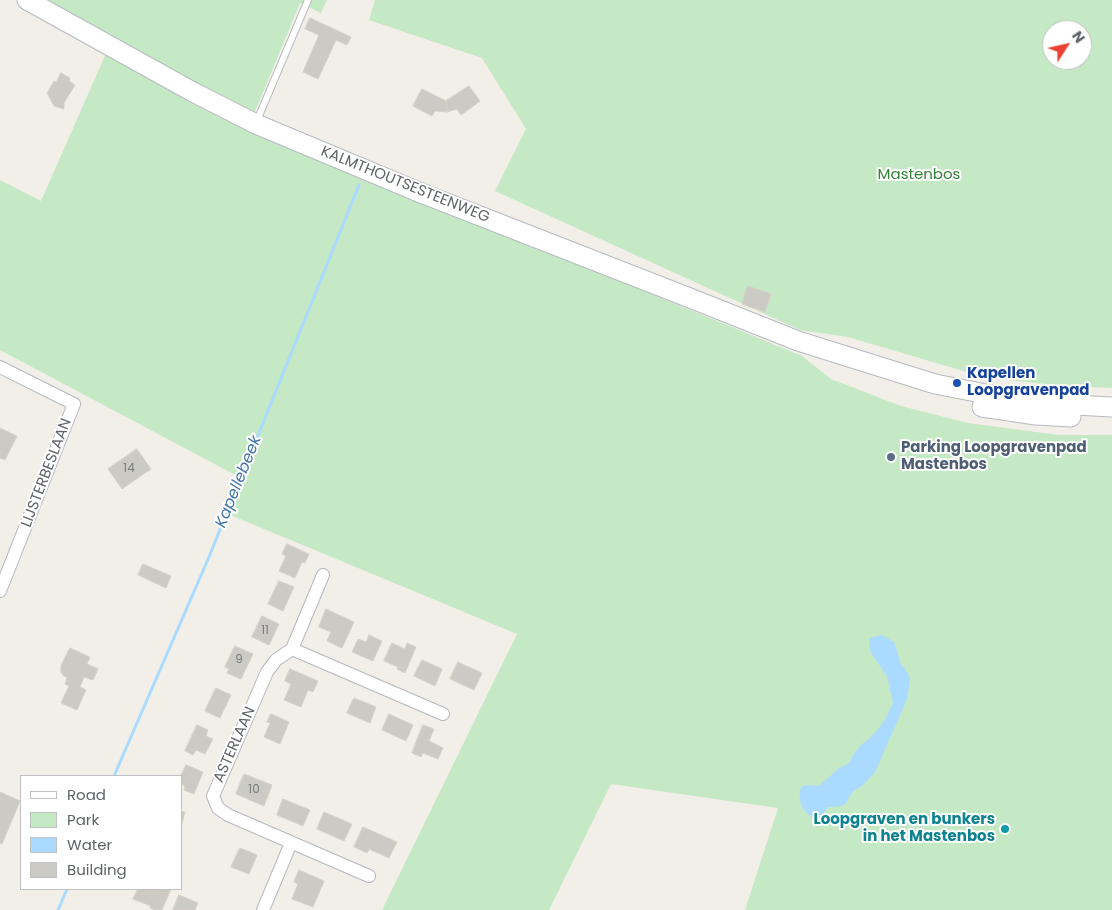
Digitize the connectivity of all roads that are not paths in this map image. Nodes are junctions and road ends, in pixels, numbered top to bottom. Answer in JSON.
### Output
{"nodes":[{"id":1,"x":27,"y":0,"type":"edge"},
{"id":2,"x":308,"y":0,"type":"edge"},
{"id":3,"x":256,"y":124,"type":"junction"},
{"id":4,"x":798,"y":341,"type":"junction"},
{"id":5,"x":0,"y":368,"type":"edge"},
{"id":6,"x":1112,"y":408,"type":"edge"},
{"id":7,"x":1112,"y":417,"type":"edge"},
{"id":8,"x":323,"y":575,"type":"dead end"},
{"id":9,"x":0,"y":591,"type":"edge"},
{"id":10,"x":292,"y":649,"type":"junction"},
{"id":11,"x":443,"y":714,"type":"dead end"},
{"id":12,"x":291,"y":843,"type":"junction"},
{"id":13,"x":369,"y":876,"type":"dead end"},
{"id":14,"x":263,"y":910,"type":"edge"}],
"edges":[{"from":1,"to":3,"type":"main road","name":"KALMTHOUTSESTEENWEG"},
{"from":2,"to":3,"type":"lane"},
{"from":3,"to":4,"type":"main road","name":"KALMTHOUTSESTEENWEG"},
{"from":4,"to":6,"type":"main road","name":"KALMTHOUTSESTEENWEG"},
{"from":4,"to":7,"type":"main road","name":"KALMTHOUTSESTEENWEG"},
{"from":5,"to":9,"type":"street","name":"LIJSTERBESLAAN"},
{"from":8,"to":10,"type":"street","name":"ASTERLAAN"},
{"from":10,"to":11,"type":"street"},
{"from":10,"to":12,"type":"street","name":"ASTERLAAN"},
{"from":12,"to":13,"type":"street","name":"ASTERLAAN"},
{"from":12,"to":14,"type":"street"}]}
